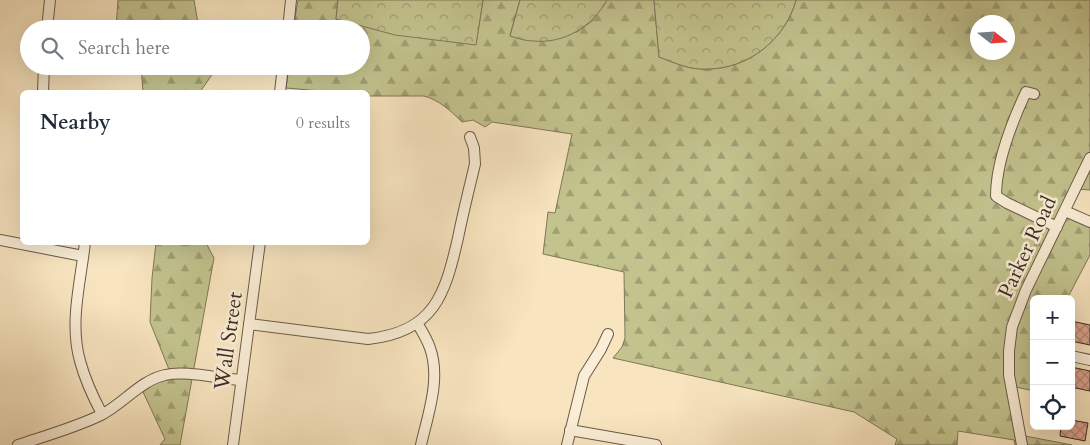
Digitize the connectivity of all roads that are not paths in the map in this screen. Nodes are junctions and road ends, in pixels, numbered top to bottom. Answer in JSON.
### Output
{"nodes":[{"id":1,"x":50,"y":0,"type":"edge"},
{"id":2,"x":291,"y":0,"type":"edge"},
{"id":3,"x":49,"y":20,"type":"edge"},
{"id":4,"x":289,"y":20,"type":"edge"},
{"id":5,"x":44,"y":75,"type":"edge"},
{"id":6,"x":282,"y":75,"type":"edge"},
{"id":7,"x":44,"y":90,"type":"edge"},
{"id":8,"x":280,"y":90,"type":"edge"},
{"id":9,"x":1034,"y":94,"type":"dead end"},
{"id":10,"x":470,"y":137,"type":"dead end"},
{"id":11,"x":1090,"y":158,"type":"edge"},
{"id":12,"x":1065,"y":211,"type":"junction"},
{"id":13,"x":1090,"y":222,"type":"edge"},
{"id":14,"x":1057,"y":227,"type":"junction"},
{"id":15,"x":0,"y":240,"type":"edge"},
{"id":16,"x":20,"y":244,"type":"edge"},
{"id":17,"x":26,"y":245,"type":"edge"},
{"id":18,"x":85,"y":245,"type":"edge"},
{"id":19,"x":260,"y":245,"type":"edge"},
{"id":20,"x":83,"y":256,"type":"junction"},
{"id":21,"x":417,"y":323,"type":"junction"},
{"id":22,"x":249,"y":324,"type":"junction"},
{"id":23,"x":608,"y":334,"type":"dead end"},
{"id":24,"x":1075,"y":357,"type":"edge"},
{"id":25,"x":1090,"y":360,"type":"edge"},
{"id":26,"x":241,"y":380,"type":"junction"},
{"id":27,"x":102,"y":414,"type":"junction"},
{"id":28,"x":570,"y":430,"type":"junction"},
{"id":29,"x":18,"y":445,"type":"edge"},
{"id":30,"x":233,"y":445,"type":"edge"},
{"id":31,"x":421,"y":445,"type":"edge"},
{"id":32,"x":567,"y":445,"type":"edge"},
{"id":33,"x":656,"y":445,"type":"edge"},
{"id":34,"x":1022,"y":445,"type":"edge"}],
"edges":[{"from":1,"to":3,"type":"street"},
{"from":2,"to":4,"type":"street"},
{"from":5,"to":7,"type":"street"},
{"from":6,"to":8,"type":"street"},
{"from":9,"to":14,"type":"street"},
{"from":10,"to":21,"type":"street"},
{"from":11,"to":12,"type":"street","name":"Parker Road"},
{"from":12,"to":13,"type":"street"},
{"from":12,"to":14,"type":"street","name":"Parker Road"},
{"from":14,"to":34,"type":"street","name":"Parker Road"},
{"from":15,"to":16,"type":"street"},
{"from":17,"to":20,"type":"street"},
{"from":18,"to":20,"type":"street"},
{"from":19,"to":22,"type":"street","name":"Wall Street"},
{"from":20,"to":27,"type":"street"},
{"from":21,"to":22,"type":"street"},
{"from":21,"to":31,"type":"street"},
{"from":22,"to":26,"type":"street","name":"Wall Street"},
{"from":23,"to":28,"type":"street"},
{"from":24,"to":25,"type":"street"},
{"from":26,"to":27,"type":"street"},
{"from":26,"to":30,"type":"street","name":"Wall Street"},
{"from":27,"to":29,"type":"street"},
{"from":28,"to":32,"type":"street"},
{"from":28,"to":33,"type":"street"}]}
